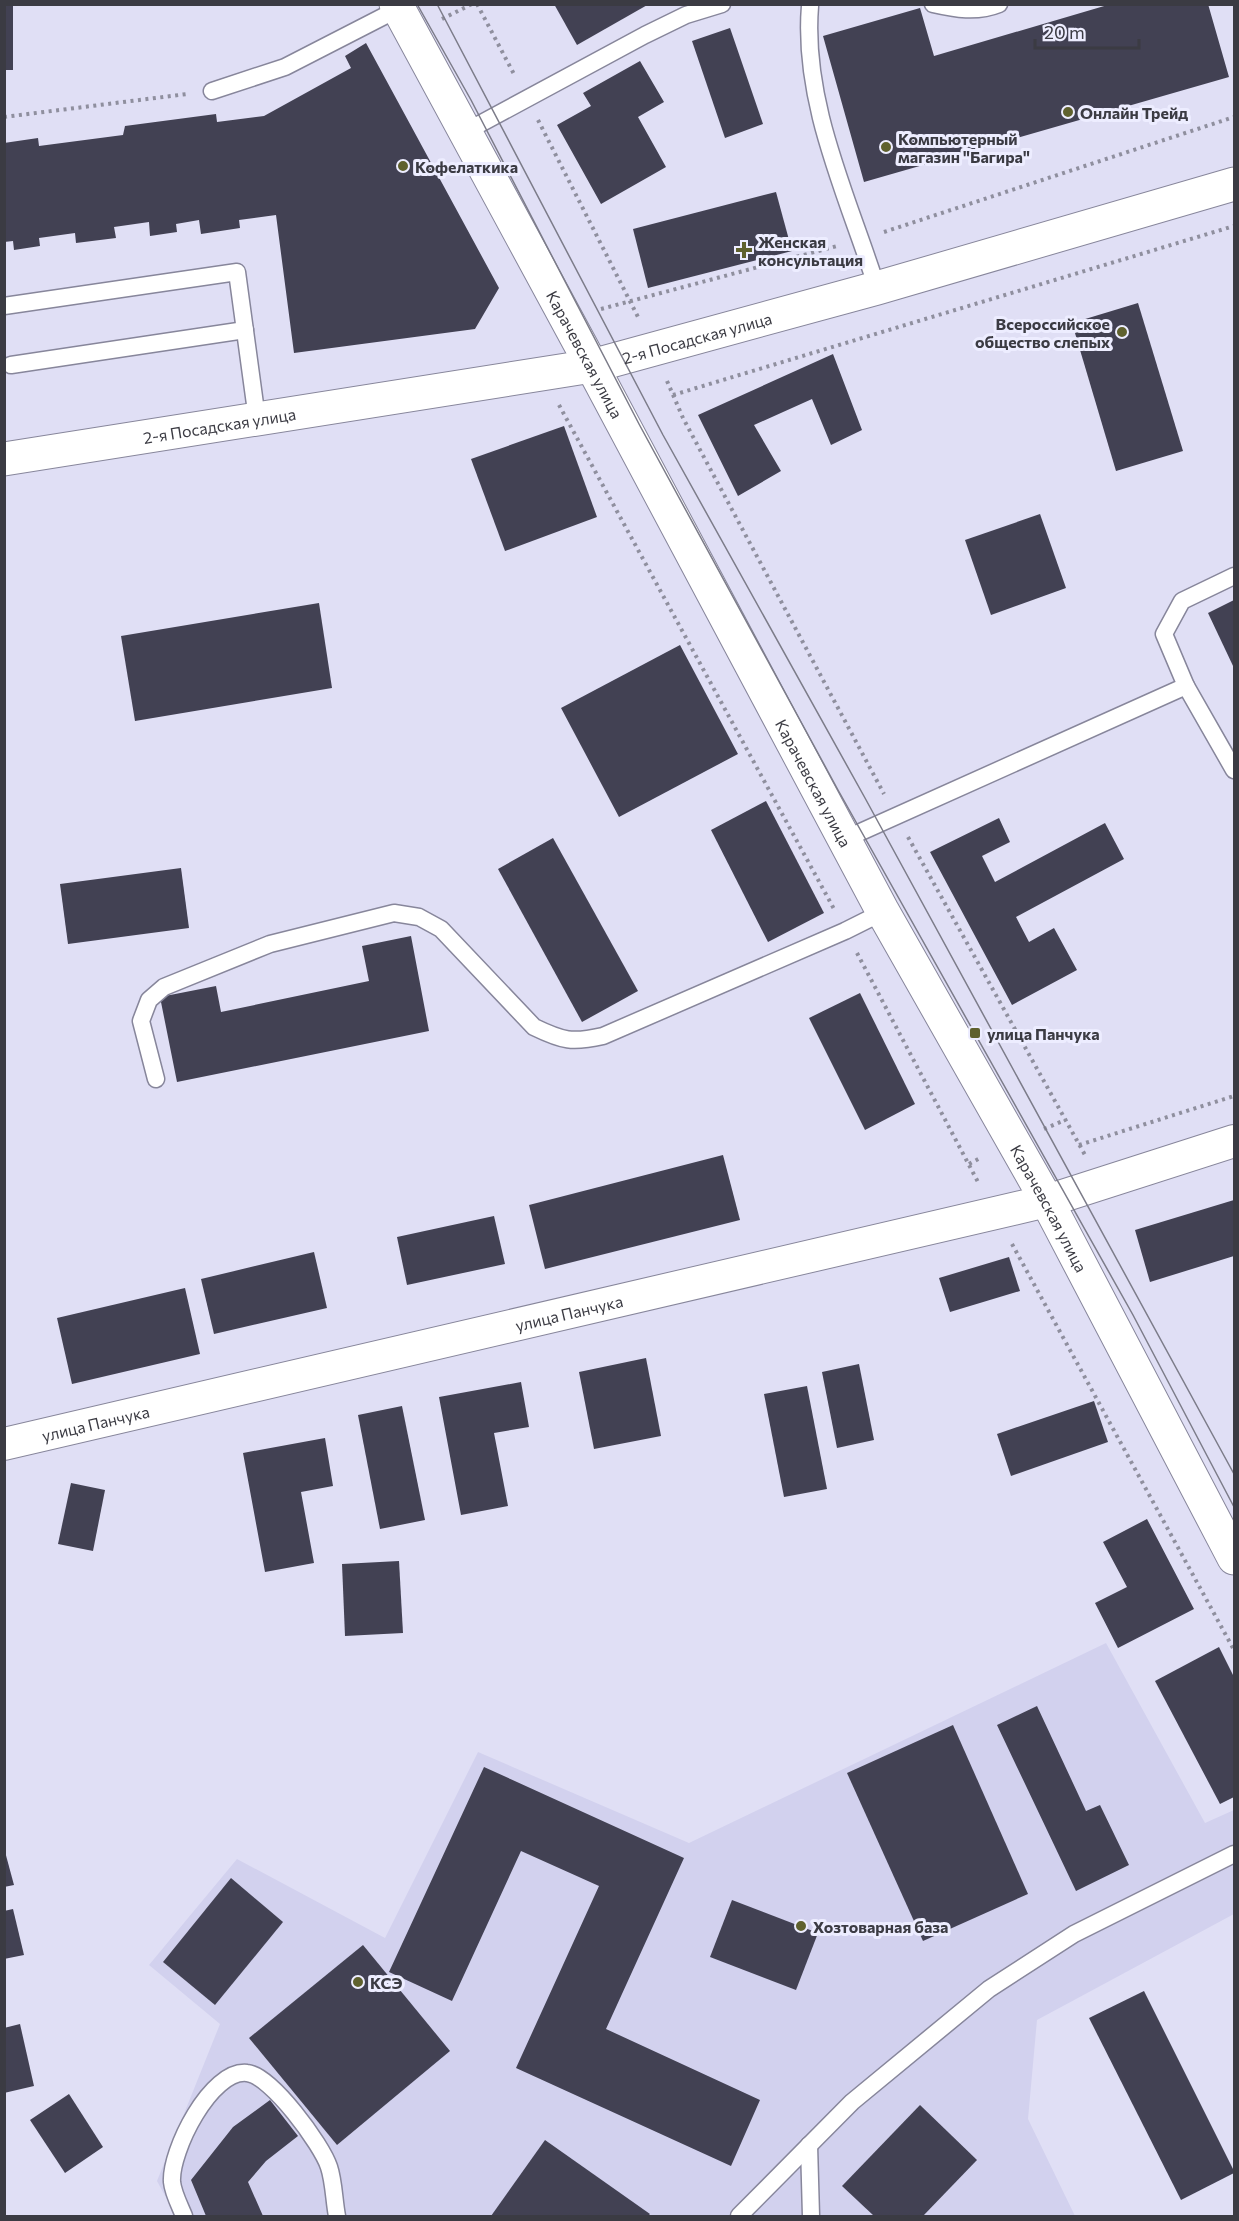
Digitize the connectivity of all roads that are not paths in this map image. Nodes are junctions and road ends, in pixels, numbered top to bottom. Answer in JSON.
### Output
{"nodes":[{"id":1,"x":722,"y":4,"type":"edge"},
{"id":2,"x":933,"y":4,"type":"edge"},
{"id":3,"x":999,"y":4,"type":"edge"},
{"id":4,"x":812,"y":5,"type":"edge"},
{"id":5,"x":397,"y":7,"type":"edge"},
{"id":6,"x":212,"y":91,"type":"road end"},
{"id":7,"x":465,"y":132,"type":"junction"},
{"id":8,"x":1234,"y":184,"type":"edge"},
{"id":9,"x":877,"y":288,"type":"junction"},
{"id":10,"x":4,"y":306,"type":"edge"},
{"id":11,"x":245,"y":330,"type":"junction"},
{"id":12,"x":11,"y":365,"type":"dead end"},
{"id":13,"x":592,"y":366,"type":"junction"},
{"id":14,"x":257,"y":419,"type":"junction"},
{"id":15,"x":4,"y":459,"type":"edge"},
{"id":16,"x":1234,"y":576,"type":"edge"},
{"id":17,"x":1186,"y":686,"type":"junction"},
{"id":18,"x":1234,"y":770,"type":"edge"},
{"id":19,"x":844,"y":839,"type":"junction"},
{"id":20,"x":883,"y":912,"type":"junction"},
{"id":21,"x":156,"y":1079,"type":"dead end"},
{"id":22,"x":1234,"y":1142,"type":"edge"},
{"id":23,"x":1047,"y":1201,"type":"junction"},
{"id":24,"x":4,"y":1444,"type":"edge"},
{"id":25,"x":1234,"y":1558,"type":"edge"},
{"id":26,"x":1234,"y":1854,"type":"edge"},
{"id":27,"x":809,"y":2145,"type":"junction"},
{"id":28,"x":184,"y":2217,"type":"edge"},
{"id":29,"x":337,"y":2217,"type":"edge"},
{"id":30,"x":739,"y":2217,"type":"edge"},
{"id":31,"x":811,"y":2217,"type":"edge"}],
"edges":[{"from":1,"to":7,"type":"lane"},
{"from":2,"to":3,"type":"lane"},
{"from":4,"to":9,"type":"lane"},
{"from":5,"to":6,"type":"lane"},
{"from":5,"to":7,"type":"street","name":"Карачевская улица"},
{"from":7,"to":13,"type":"street","name":"Карачевская улица"},
{"from":8,"to":9,"type":"street","name":"2-я Посадская улица"},
{"from":9,"to":13,"type":"street","name":"2-я Посадская улица"},
{"from":10,"to":11,"type":"lane"},
{"from":11,"to":12,"type":"lane"},
{"from":11,"to":14,"type":"lane"},
{"from":13,"to":14,"type":"street","name":"2-я Посадская улица"},
{"from":13,"to":19,"type":"street","name":"Карачевская улица"},
{"from":14,"to":15,"type":"street","name":"2-я Посадская улица"},
{"from":16,"to":17,"type":"lane"},
{"from":17,"to":18,"type":"lane"},
{"from":17,"to":19,"type":"lane"},
{"from":19,"to":20,"type":"street","name":"Карачевская улица"},
{"from":20,"to":21,"type":"lane"},
{"from":20,"to":23,"type":"street","name":"Карачевская улица"},
{"from":22,"to":23,"type":"street","name":"улица Панчука"},
{"from":23,"to":24,"type":"street","name":"улица Панчука"},
{"from":23,"to":25,"type":"street","name":"Карачевская улица"},
{"from":26,"to":27,"type":"lane"},
{"from":27,"to":30,"type":"lane"},
{"from":27,"to":31,"type":"lane"},
{"from":28,"to":29,"type":"lane"}]}
